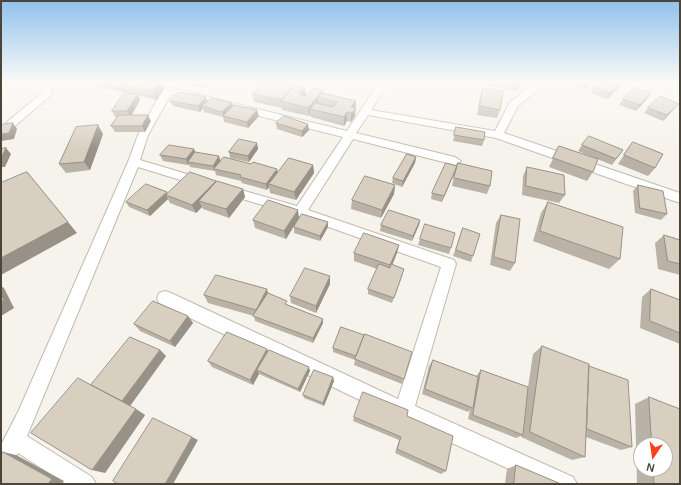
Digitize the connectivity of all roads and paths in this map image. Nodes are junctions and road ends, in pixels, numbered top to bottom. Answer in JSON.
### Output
{"nodes":[{"id":1,"x":34,"y":105,"type":"edge"},
{"id":2,"x":160,"y":105,"type":"edge"},
{"id":3,"x":225,"y":105,"type":"edge"},
{"id":4,"x":370,"y":105,"type":"edge"},
{"id":5,"x":514,"y":105,"type":"edge"},
{"id":6,"x":366,"y":112,"type":"junction"},
{"id":7,"x":11,"y":124,"type":"edge"},
{"id":8,"x":498,"y":135,"type":"junction"},
{"id":9,"x":348,"y":136,"type":"junction"},
{"id":10,"x":134,"y":162,"type":"junction"},
{"id":11,"x":455,"y":162,"type":"dead end"},
{"id":12,"x":680,"y":198,"type":"edge"},
{"id":13,"x":300,"y":212,"type":"junction"},
{"id":14,"x":165,"y":298,"type":"dead end"},
{"id":15,"x":404,"y":411,"type":"junction"},
{"id":16,"x":14,"y":439,"type":"junction"},
{"id":17,"x":1,"y":466,"type":"edge"},
{"id":18,"x":85,"y":484,"type":"edge"},
{"id":19,"x":566,"y":484,"type":"edge"}],
"edges":[{"from":1,"to":7,"type":"street"},
{"from":2,"to":10,"type":"street"},
{"from":3,"to":9,"type":"street"},
{"from":4,"to":6,"type":"street"},
{"from":5,"to":8,"type":"street"},
{"from":6,"to":8,"type":"street"},
{"from":6,"to":9,"type":"street"},
{"from":8,"to":12,"type":"street"},
{"from":9,"to":11,"type":"street"},
{"from":9,"to":13,"type":"street"},
{"from":10,"to":13,"type":"street"},
{"from":10,"to":16,"type":"street"},
{"from":13,"to":15,"type":"street"},
{"from":14,"to":15,"type":"street"},
{"from":15,"to":19,"type":"street"},
{"from":16,"to":17,"type":"street"},
{"from":16,"to":18,"type":"street"}]}
